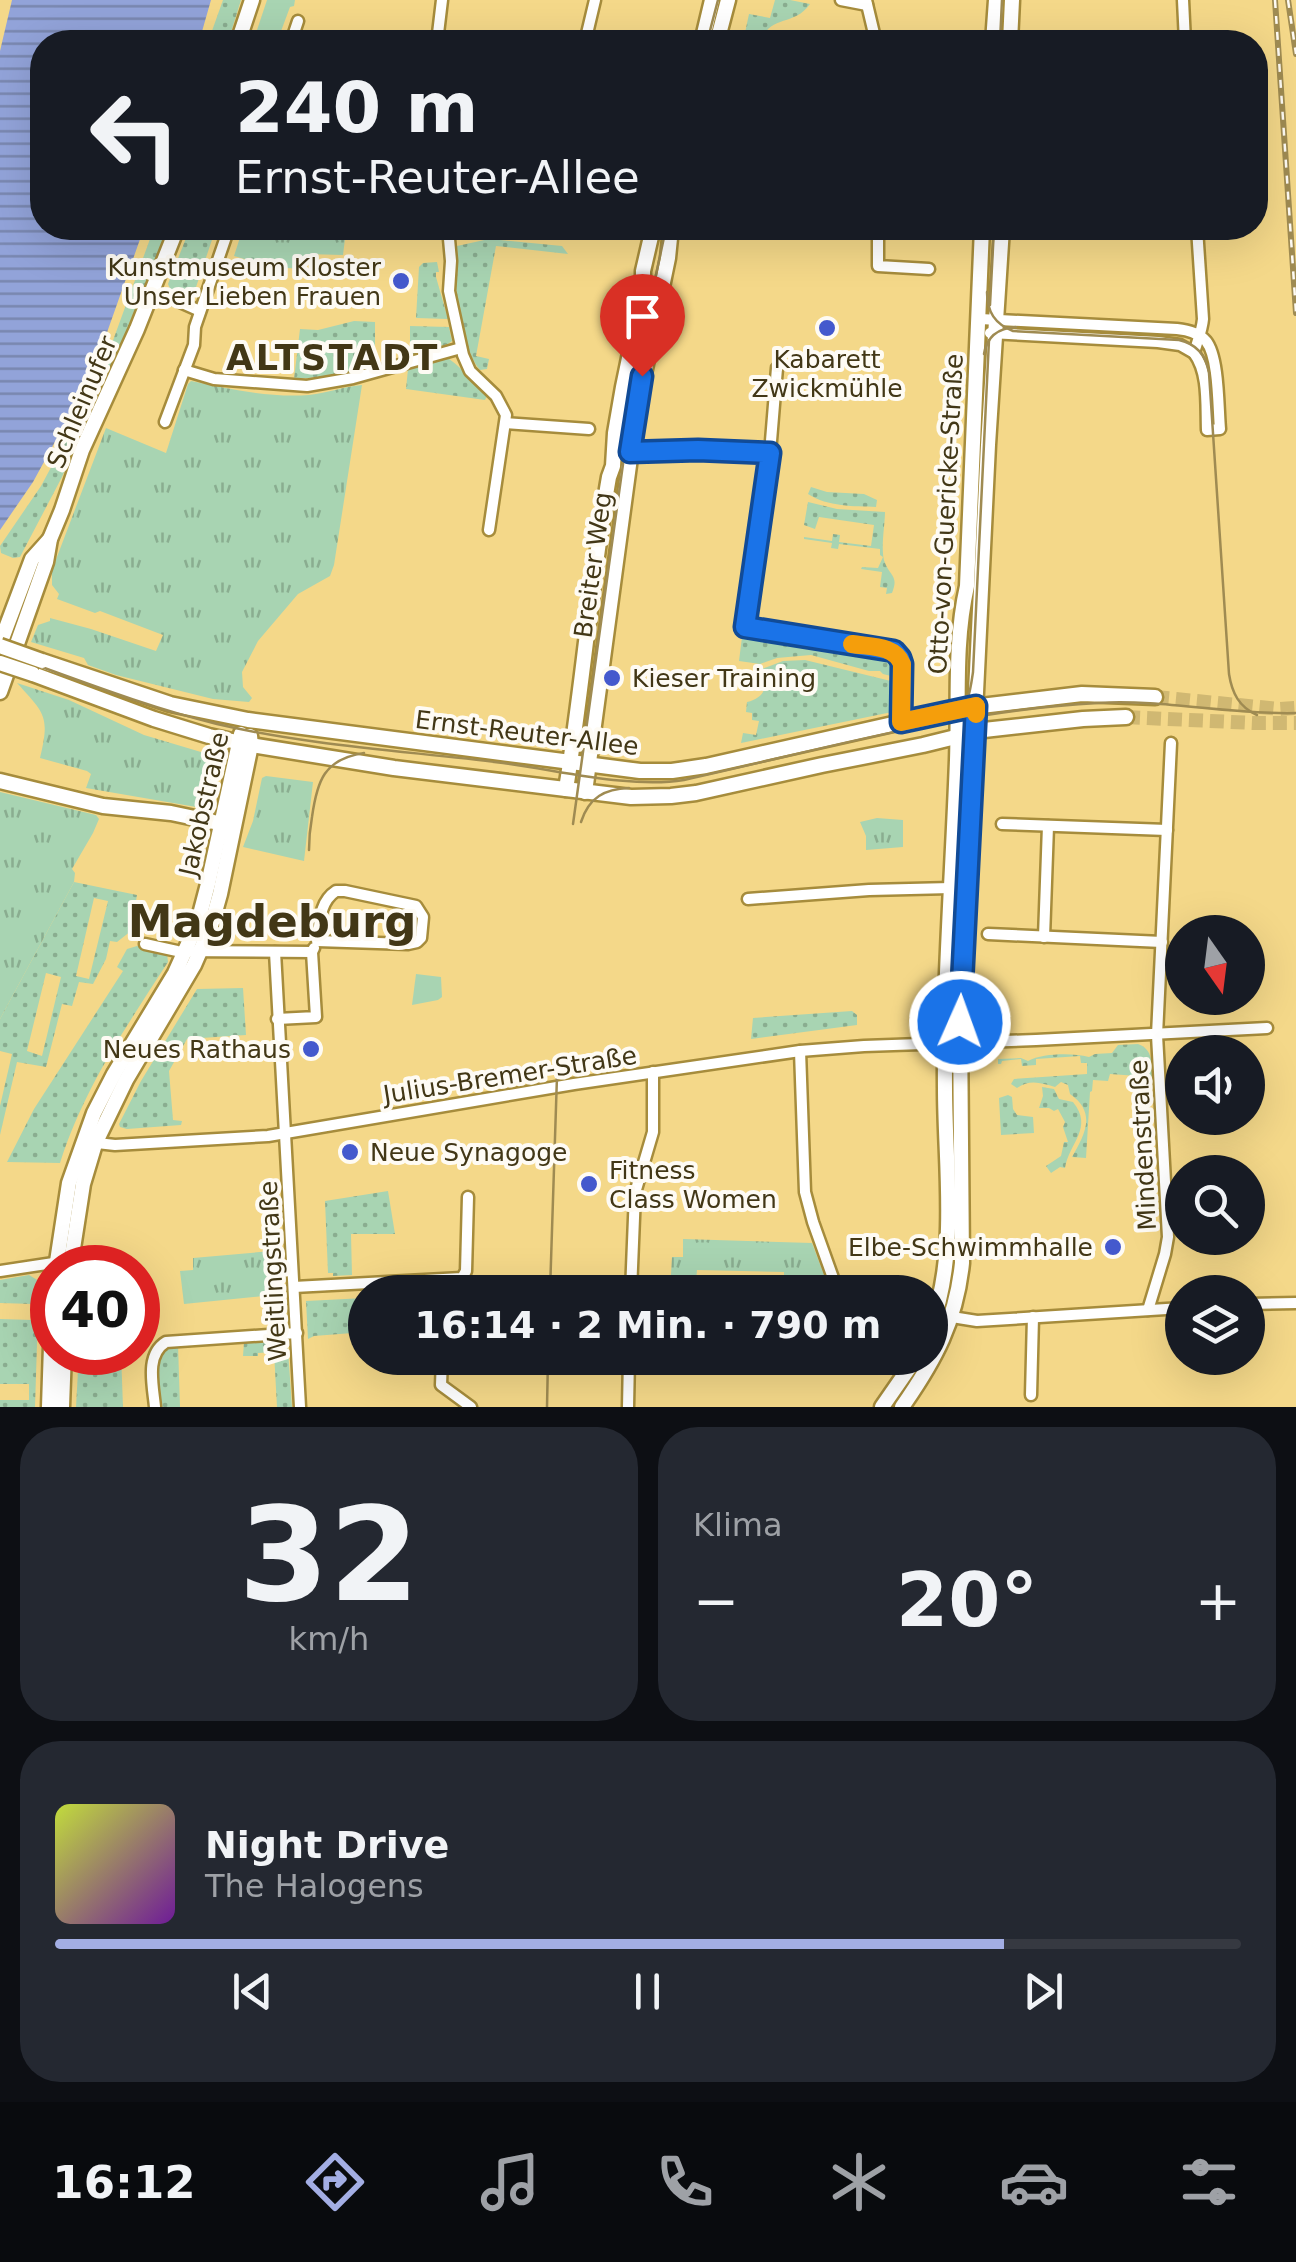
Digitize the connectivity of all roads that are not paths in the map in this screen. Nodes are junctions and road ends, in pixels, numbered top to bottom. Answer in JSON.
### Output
{"nodes":[{"id":1,"x":252,"y":0,"type":"edge"},
{"id":2,"x":442,"y":0,"type":"edge"},
{"id":3,"x":595,"y":0,"type":"edge"},
{"id":4,"x":712,"y":0,"type":"edge"},
{"id":5,"x":728,"y":0,"type":"edge"},
{"id":6,"x":841,"y":0,"type":"edge"},
{"id":7,"x":996,"y":0,"type":"edge"},
{"id":8,"x":1012,"y":0,"type":"edge"},
{"id":9,"x":1183,"y":0,"type":"edge"},
{"id":10,"x":866,"y":3,"type":"edge"},
{"id":11,"x":298,"y":21,"type":"dead end"},
{"id":12,"x":242,"y":30,"type":"edge"},
{"id":13,"x":295,"y":30,"type":"edge"},
{"id":14,"x":439,"y":30,"type":"edge"},
{"id":15,"x":589,"y":30,"type":"edge"},
{"id":16,"x":705,"y":30,"type":"edge"},
{"id":17,"x":720,"y":30,"type":"edge"},
{"id":18,"x":873,"y":30,"type":"edge"},
{"id":19,"x":994,"y":30,"type":"edge"},
{"id":20,"x":1011,"y":30,"type":"edge"},
{"id":21,"x":1184,"y":30,"type":"edge"},
{"id":22,"x":173,"y":240,"type":"edge"},
{"id":23,"x":224,"y":240,"type":"edge"},
{"id":24,"x":449,"y":240,"type":"edge"},
{"id":25,"x":651,"y":240,"type":"edge"},
{"id":26,"x":670,"y":240,"type":"edge"},
{"id":27,"x":878,"y":240,"type":"edge"},
{"id":28,"x":983,"y":240,"type":"edge"},
{"id":29,"x":1000,"y":240,"type":"edge"},
{"id":30,"x":1198,"y":240,"type":"edge"},
{"id":31,"x":929,"y":268,"type":"dead end"},
{"id":32,"x":154,"y":290,"type":"junction"},
{"id":33,"x":200,"y":311,"type":"junction"},
{"id":34,"x":987,"y":326,"type":"junction"},
{"id":35,"x":1198,"y":335,"type":"junction"},
{"id":36,"x":461,"y":348,"type":"junction"},
{"id":37,"x":1194,"y":353,"type":"junction"},
{"id":38,"x":777,"y":368,"type":"dead end"},
{"id":39,"x":184,"y":370,"type":"junction"},
{"id":40,"x":165,"y":422,"type":"dead end"},
{"id":41,"x":506,"y":423,"type":"junction"},
{"id":42,"x":615,"y":433,"type":"junction"},
{"id":43,"x":630,"y":452,"type":"junction"},
{"id":44,"x":770,"y":453,"type":"junction"},
{"id":45,"x":489,"y":530,"type":"dead end"},
{"id":46,"x":50,"y":539,"type":"junction"},
{"id":47,"x":0,"y":645,"type":"edge"},
{"id":48,"x":0,"y":662,"type":"edge"},
{"id":49,"x":0,"y":692,"type":"edge"},
{"id":50,"x":1155,"y":697,"type":"tunnel mouth"},
{"id":51,"x":976,"y":706,"type":"junction"},
{"id":52,"x":957,"y":709,"type":"junction"},
{"id":53,"x":1126,"y":716,"type":"tunnel mouth"},
{"id":54,"x":248,"y":720,"type":"junction"},
{"id":55,"x":901,"y":722,"type":"junction"},
{"id":56,"x":974,"y":732,"type":"junction"},
{"id":57,"x":957,"y":736,"type":"junction"},
{"id":58,"x":244,"y":743,"type":"junction"},
{"id":59,"x":1172,"y":743,"type":"dead end"},
{"id":60,"x":570,"y":762,"type":"junction"},
{"id":61,"x":589,"y":765,"type":"junction"},
{"id":62,"x":0,"y":781,"type":"edge"},
{"id":63,"x":566,"y":789,"type":"junction"},
{"id":64,"x":585,"y":792,"type":"junction"},
{"id":65,"x":1002,"y":824,"type":"dead end"},
{"id":66,"x":228,"y":825,"type":"junction"},
{"id":67,"x":1048,"y":826,"type":"junction"},
{"id":68,"x":1168,"y":830,"type":"junction"},
{"id":69,"x":952,"y":888,"type":"junction"},
{"id":70,"x":748,"y":899,"type":"dead end"},
{"id":71,"x":988,"y":934,"type":"dead end"},
{"id":72,"x":1044,"y":937,"type":"junction"},
{"id":73,"x":1162,"y":942,"type":"junction"},
{"id":74,"x":144,"y":944,"type":"dead end"},
{"id":75,"x":315,"y":947,"type":"junction"},
{"id":76,"x":194,"y":950,"type":"junction"},
{"id":77,"x":275,"y":952,"type":"junction"},
{"id":78,"x":277,"y":1018,"type":"junction"},
{"id":79,"x":1267,"y":1028,"type":"dead end"},
{"id":80,"x":1157,"y":1035,"type":"junction"},
{"id":81,"x":952,"y":1043,"type":"junction"},
{"id":82,"x":800,"y":1052,"type":"junction"},
{"id":83,"x":653,"y":1072,"type":"junction"},
{"id":84,"x":286,"y":1134,"type":"junction"},
{"id":85,"x":89,"y":1142,"type":"junction"},
{"id":86,"x":468,"y":1197,"type":"dead end"},
{"id":87,"x":68,"y":1245,"type":"edge"},
{"id":88,"x":30,"y":1268,"type":"edge"},
{"id":89,"x":0,"y":1271,"type":"edge"},
{"id":90,"x":632,"y":1275,"type":"edge"},
{"id":91,"x":832,"y":1275,"type":"edge"},
{"id":92,"x":945,"y":1275,"type":"edge"},
{"id":93,"x":294,"y":1287,"type":"junction"},
{"id":94,"x":1265,"y":1304,"type":"edge"},
{"id":95,"x":1296,"y":1304,"type":"edge"},
{"id":96,"x":1165,"y":1309,"type":"edge"},
{"id":97,"x":1148,"y":1310,"type":"junction"},
{"id":98,"x":952,"y":1317,"type":"junction"},
{"id":99,"x":1033,"y":1318,"type":"junction"},
{"id":100,"x":296,"y":1334,"type":"junction"},
{"id":101,"x":50,"y":1375,"type":"edge"},
{"id":102,"x":63,"y":1375,"type":"edge"},
{"id":103,"x":441,"y":1375,"type":"edge"},
{"id":104,"x":629,"y":1375,"type":"edge"},
{"id":105,"x":904,"y":1375,"type":"edge"},
{"id":106,"x":1031,"y":1395,"type":"dead end"},
{"id":107,"x":49,"y":1407,"type":"edge"},
{"id":108,"x":62,"y":1407,"type":"edge"},
{"id":109,"x":154,"y":1407,"type":"edge"},
{"id":110,"x":300,"y":1407,"type":"edge"},
{"id":111,"x":471,"y":1407,"type":"edge"},
{"id":112,"x":628,"y":1407,"type":"edge"},
{"id":113,"x":882,"y":1407,"type":"edge"},
{"id":114,"x":902,"y":1407,"type":"edge"}],
"edges":[{"from":1,"to":12,"type":"street"},
{"from":2,"to":14,"type":"street"},
{"from":3,"to":15,"type":"street"},
{"from":4,"to":16,"type":"street"},
{"from":5,"to":17,"type":"street"},
{"from":6,"to":10,"type":"street"},
{"from":7,"to":19,"type":"street"},
{"from":8,"to":20,"type":"street"},
{"from":9,"to":21,"type":"street"},
{"from":10,"to":18,"type":"street"},
{"from":11,"to":13,"type":"street"},
{"from":22,"to":32,"type":"street","name":"Schleinufer"},
{"from":23,"to":33,"type":"street"},
{"from":24,"to":36,"type":"street"},
{"from":25,"to":42,"type":"street","name":"Breiter Weg"},
{"from":26,"to":43,"type":"street","name":"Breiter Weg"},
{"from":27,"to":31,"type":"street"},
{"from":28,"to":34,"type":"street","name":"Otto-von-Guericke-Straße"},
{"from":29,"to":34,"type":"street","name":"Otto-von-Guericke-Straße"},
{"from":30,"to":35,"type":"street"},
{"from":32,"to":33,"type":"street"},
{"from":32,"to":46,"type":"street","name":"Schleinufer"},
{"from":33,"to":39,"type":"street"},
{"from":34,"to":35,"type":"street"},
{"from":34,"to":37,"type":"street"},
{"from":34,"to":51,"type":"street","name":"Otto-von-Guericke-Straße"},
{"from":34,"to":52,"type":"street","name":"Otto-von-Guericke-Straße"},
{"from":35,"to":37,"type":"street"},
{"from":35,"to":37,"type":"street"},
{"from":36,"to":39,"type":"street"},
{"from":36,"to":41,"type":"street"},
{"from":38,"to":44,"type":"street"},
{"from":39,"to":40,"type":"street"},
{"from":41,"to":42,"type":"street"},
{"from":41,"to":45,"type":"street"},
{"from":42,"to":60,"type":"street","name":"Breiter Weg"},
{"from":43,"to":44,"type":"street"},
{"from":43,"to":61,"type":"street","name":"Breiter Weg"},
{"from":44,"to":55,"type":"street"},
{"from":46,"to":47,"type":"street","name":"Schleinufer"},
{"from":46,"to":49,"type":"street","name":"Schleinufer"},
{"from":47,"to":54,"type":"street","name":"Ernst-Reuter-Allee","bridge":true},
{"from":48,"to":58,"type":"street","name":"Ernst-Reuter-Allee","bridge":true},
{"from":50,"to":51,"type":"street","name":"Ernst-Reuter-Allee"},
{"from":51,"to":52,"type":"street","name":"Ernst-Reuter-Allee"},
{"from":51,"to":56,"type":"street","name":"Otto-von-Guericke-Straße"},
{"from":51,"to":57,"type":"street"},
{"from":52,"to":55,"type":"street","name":"Ernst-Reuter-Allee"},
{"from":52,"to":57,"type":"street","name":"Otto-von-Guericke-Straße"},
{"from":53,"to":56,"type":"street","name":"Ernst-Reuter-Allee"},
{"from":54,"to":58,"type":"street","name":"Jakobstraße"},
{"from":54,"to":60,"type":"street","name":"Ernst-Reuter-Allee"},
{"from":55,"to":61,"type":"street","name":"Ernst-Reuter-Allee"},
{"from":56,"to":57,"type":"street","name":"Ernst-Reuter-Allee"},
{"from":56,"to":81,"type":"street","name":"Otto-von-Guericke-Straße"},
{"from":57,"to":64,"type":"street","name":"Ernst-Reuter-Allee"},
{"from":57,"to":69,"type":"street","name":"Otto-von-Guericke-Straße"},
{"from":58,"to":63,"type":"street","name":"Ernst-Reuter-Allee"},
{"from":58,"to":66,"type":"street","name":"Jakobstraße"},
{"from":59,"to":68,"type":"street","name":"Mindenstraße"},
{"from":60,"to":61,"type":"street","name":"Ernst-Reuter-Allee"},
{"from":60,"to":63,"type":"street","name":"Breiter Weg"},
{"from":61,"to":64,"type":"street","name":"Breiter Weg"},
{"from":62,"to":66,"type":"street"},
{"from":63,"to":64,"type":"street","name":"Ernst-Reuter-Allee"},
{"from":65,"to":67,"type":"street"},
{"from":66,"to":76,"type":"street","name":"Jakobstraße"},
{"from":67,"to":68,"type":"street"},
{"from":67,"to":72,"type":"street"},
{"from":68,"to":73,"type":"street","name":"Mindenstraße"},
{"from":69,"to":70,"type":"street"},
{"from":69,"to":81,"type":"street","name":"Otto-von-Guericke-Straße"},
{"from":71,"to":72,"type":"street"},
{"from":72,"to":73,"type":"street"},
{"from":73,"to":80,"type":"street","name":"Mindenstraße"},
{"from":74,"to":76,"type":"street"},
{"from":75,"to":75,"type":"street"},
{"from":75,"to":77,"type":"street"},
{"from":75,"to":78,"type":"street"},
{"from":76,"to":77,"type":"street"},
{"from":76,"to":85,"type":"street","name":"Jakobstraße"},
{"from":77,"to":78,"type":"street","name":"Weitlingstraße"},
{"from":78,"to":84,"type":"street","name":"Weitlingstraße"},
{"from":79,"to":80,"type":"street","name":"Julius-Bremer-Straße"},
{"from":80,"to":81,"type":"street","name":"Julius-Bremer-Straße"},
{"from":80,"to":97,"type":"street","name":"Mindenstraße"},
{"from":81,"to":82,"type":"street","name":"Julius-Bremer-Straße"},
{"from":81,"to":92,"type":"street","name":"Otto-von-Guericke-Straße"},
{"from":81,"to":98,"type":"street","name":"Otto-von-Guericke-Straße"},
{"from":82,"to":83,"type":"street","name":"Julius-Bremer-Straße"},
{"from":82,"to":91,"type":"street"},
{"from":83,"to":84,"type":"street","name":"Julius-Bremer-Straße"},
{"from":83,"to":90,"type":"street"},
{"from":84,"to":85,"type":"street","name":"Julius-Bremer-Straße"},
{"from":84,"to":93,"type":"street","name":"Weitlingstraße"},
{"from":85,"to":87,"type":"street","name":"Jakobstraße"},
{"from":86,"to":93,"type":"street"},
{"from":88,"to":89,"type":"street"},
{"from":93,"to":100,"type":"street","name":"Weitlingstraße"},
{"from":94,"to":95,"type":"street"},
{"from":96,"to":97,"type":"street"},
{"from":97,"to":99,"type":"street"},
{"from":98,"to":99,"type":"street"},
{"from":98,"to":114,"type":"street","name":"Otto-von-Guericke-Straße"},
{"from":99,"to":106,"type":"street"},
{"from":100,"to":109,"type":"street"},
{"from":100,"to":110,"type":"street","name":"Weitlingstraße"},
{"from":101,"to":107,"type":"street"},
{"from":102,"to":108,"type":"street"},
{"from":103,"to":111,"type":"street"},
{"from":104,"to":112,"type":"street"},
{"from":105,"to":113,"type":"street"}]}
